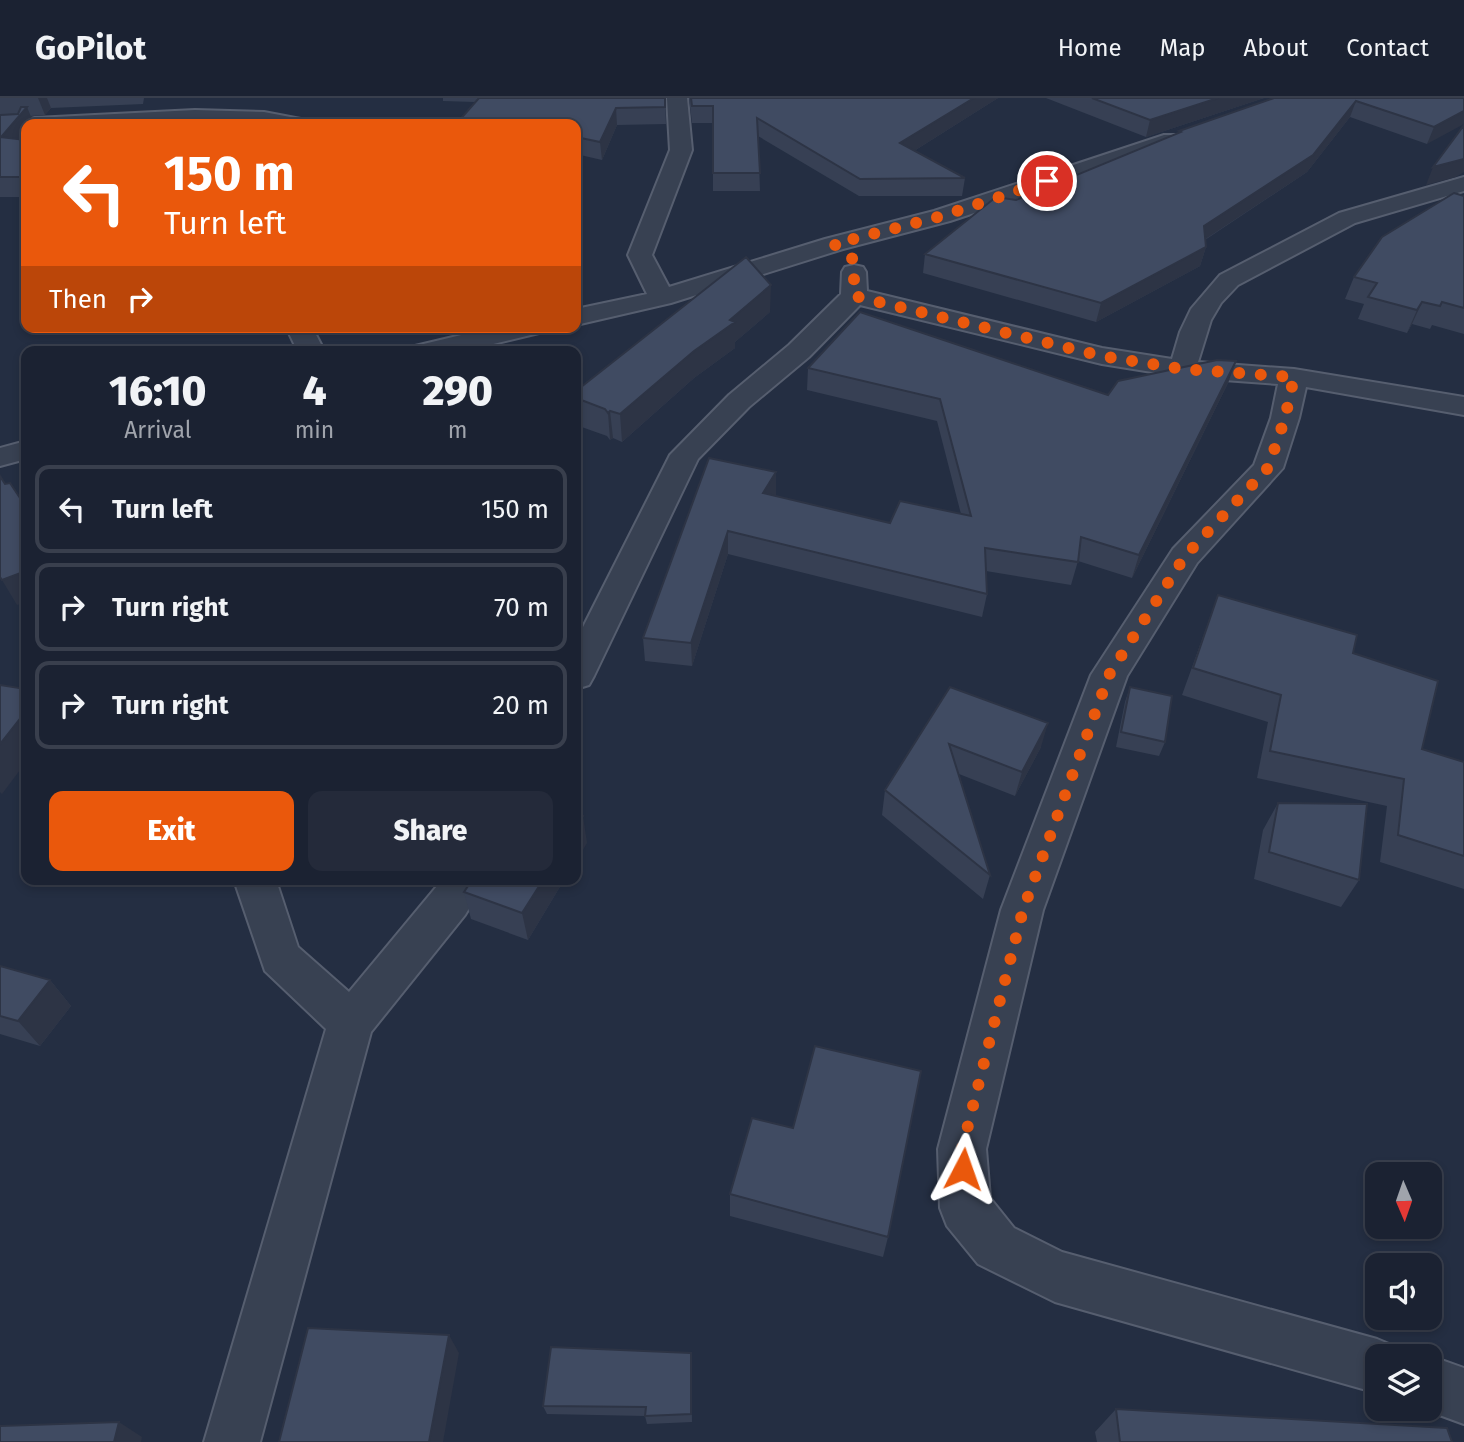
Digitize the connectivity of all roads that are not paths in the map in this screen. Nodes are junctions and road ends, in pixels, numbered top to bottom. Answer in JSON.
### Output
{"nodes":[{"id":1,"x":171,"y":98,"type":"edge"},
{"id":2,"x":677,"y":98,"type":"edge"},
{"id":3,"x":195,"y":116,"type":"junction"},
{"id":4,"x":135,"y":119,"type":"edge"},
{"id":5,"x":270,"y":119,"type":"edge"},
{"id":6,"x":1190,"y":134,"type":"edge"},
{"id":7,"x":1464,"y":184,"type":"edge"},
{"id":8,"x":834,"y":244,"type":"junction"},
{"id":9,"x":854,"y":296,"type":"junction"},
{"id":10,"x":662,"y":298,"type":"junction"},
{"id":11,"x":581,"y":316,"type":"edge"},
{"id":12,"x":505,"y":333,"type":"edge"},
{"id":13,"x":450,"y":346,"type":"edge"},
{"id":14,"x":1182,"y":369,"type":"junction"},
{"id":15,"x":1294,"y":377,"type":"junction"},
{"id":16,"x":1464,"y":406,"type":"edge"},
{"id":17,"x":21,"y":451,"type":"edge"},
{"id":18,"x":0,"y":457,"type":"edge"},
{"id":19,"x":581,"y":666,"type":"edge"},
{"id":20,"x":256,"y":885,"type":"edge"},
{"id":21,"x":462,"y":885,"type":"edge"},
{"id":22,"x":351,"y":1023,"type":"junction"},
{"id":23,"x":1365,"y":1363,"type":"edge"},
{"id":24,"x":1442,"y":1388,"type":"edge"},
{"id":25,"x":1464,"y":1396,"type":"edge"},
{"id":26,"x":232,"y":1442,"type":"edge"}],
"edges":[{"from":1,"to":3,"type":"street"},
{"from":2,"to":10,"type":"street"},
{"from":3,"to":4,"type":"street"},
{"from":3,"to":5,"type":"street"},
{"from":6,"to":8,"type":"street"},
{"from":7,"to":14,"type":"street"},
{"from":8,"to":9,"type":"street"},
{"from":8,"to":10,"type":"street"},
{"from":9,"to":14,"type":"street"},
{"from":9,"to":19,"type":"street"},
{"from":10,"to":11,"type":"street"},
{"from":12,"to":13,"type":"street"},
{"from":14,"to":15,"type":"street"},
{"from":15,"to":16,"type":"street"},
{"from":15,"to":23,"type":"street"},
{"from":17,"to":18,"type":"street"},
{"from":20,"to":22,"type":"street"},
{"from":21,"to":22,"type":"street"},
{"from":22,"to":26,"type":"street"},
{"from":24,"to":25,"type":"street"}]}
